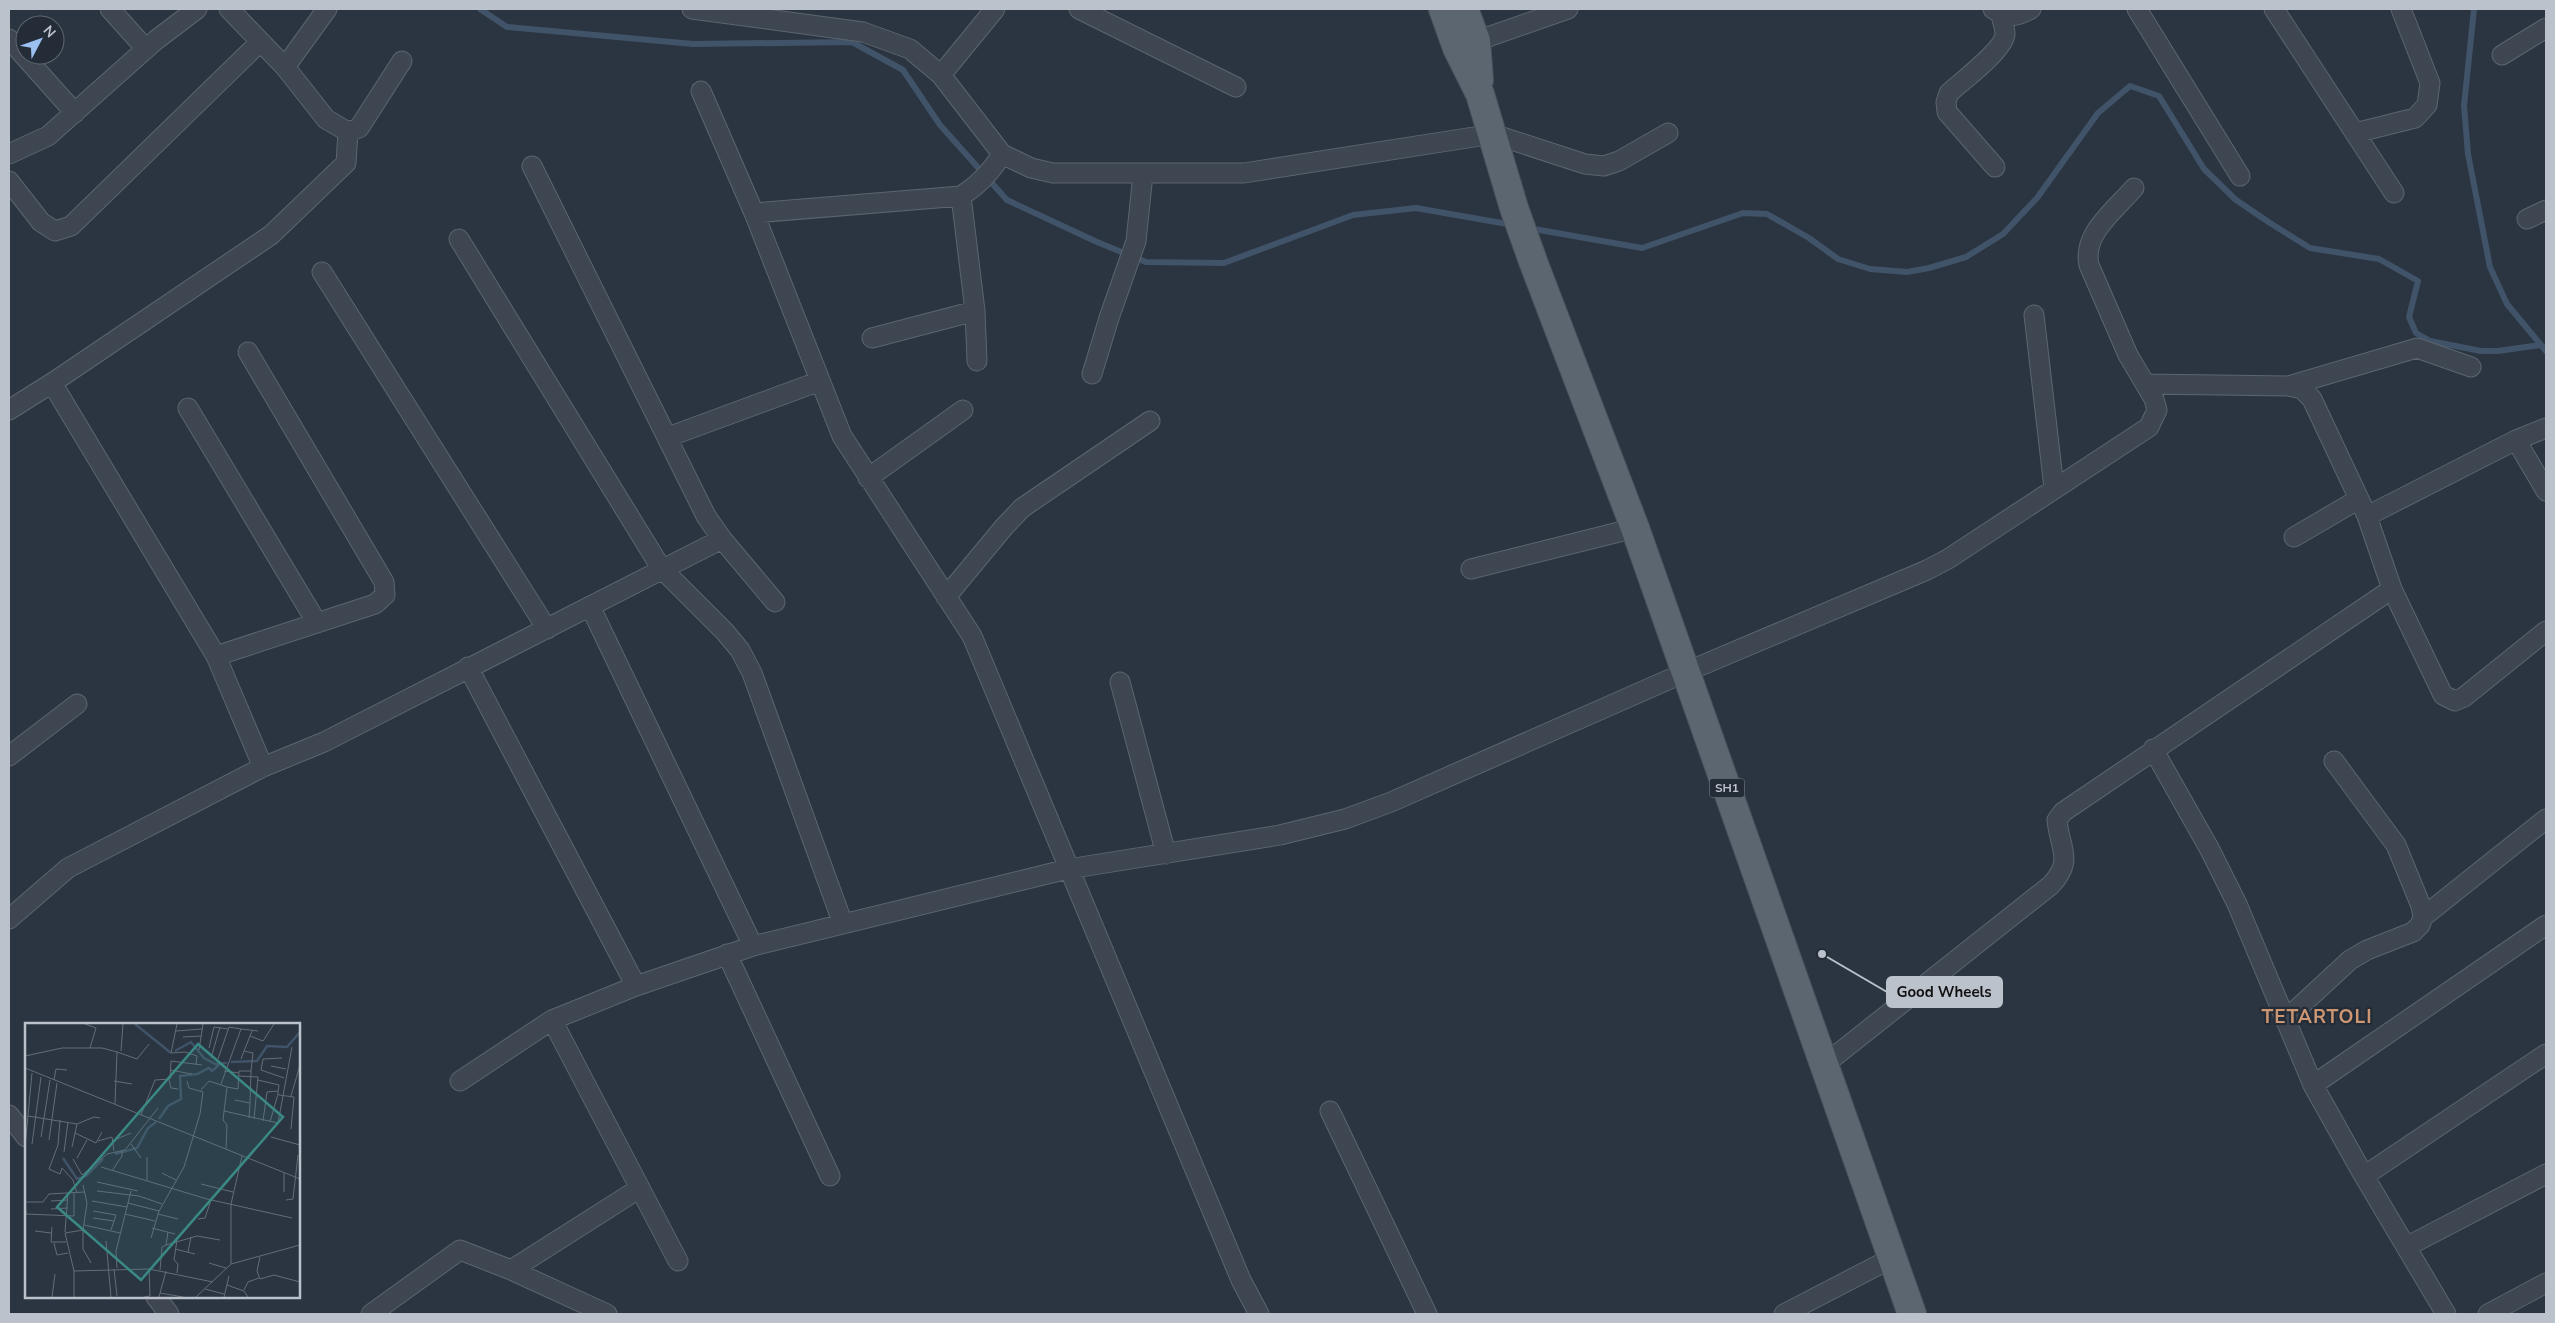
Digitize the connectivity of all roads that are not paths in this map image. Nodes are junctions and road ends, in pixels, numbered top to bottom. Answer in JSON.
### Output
{"nodes":[{"id":1,"x":110,"y":9,"type":"edge"},
{"id":2,"x":197,"y":9,"type":"edge"},
{"id":3,"x":229,"y":9,"type":"edge"},
{"id":4,"x":327,"y":9,"type":"edge"},
{"id":5,"x":692,"y":9,"type":"edge"},
{"id":6,"x":995,"y":9,"type":"edge"},
{"id":7,"x":1079,"y":9,"type":"edge"},
{"id":8,"x":1443,"y":9,"type":"edge"},
{"id":9,"x":1464,"y":9,"type":"edge"},
{"id":10,"x":1568,"y":9,"type":"edge"},
{"id":11,"x":2031,"y":9,"type":"edge"},
{"id":12,"x":2137,"y":9,"type":"edge"},
{"id":13,"x":2274,"y":9,"type":"edge"},
{"id":14,"x":2401,"y":9,"type":"edge"},
{"id":15,"x":1997,"y":12,"type":"edge"},
{"id":16,"x":2546,"y":28,"type":"edge"},
{"id":17,"x":9,"y":39,"type":"edge"},
{"id":18,"x":260,"y":42,"type":"junction"},
{"id":19,"x":1467,"y":45,"type":"junction"},
{"id":20,"x":146,"y":49,"type":"junction"},
{"id":21,"x":2502,"y":55,"type":"dead end"},
{"id":22,"x":402,"y":61,"type":"dead end"},
{"id":23,"x":285,"y":67,"type":"junction"},
{"id":24,"x":941,"y":75,"type":"junction"},
{"id":25,"x":1236,"y":87,"type":"dead end"},
{"id":26,"x":701,"y":91,"type":"dead end"},
{"id":27,"x":75,"y":113,"type":"junction"},
{"id":28,"x":348,"y":132,"type":"junction"},
{"id":29,"x":1668,"y":133,"type":"dead end"},
{"id":30,"x":2355,"y":133,"type":"junction"},
{"id":31,"x":1493,"y":134,"type":"junction"},
{"id":32,"x":9,"y":154,"type":"edge"},
{"id":33,"x":1002,"y":154,"type":"junction"},
{"id":34,"x":532,"y":166,"type":"dead end"},
{"id":35,"x":1996,"y":167,"type":"dead end"},
{"id":36,"x":1143,"y":174,"type":"junction"},
{"id":37,"x":2240,"y":176,"type":"dead end"},
{"id":38,"x":9,"y":181,"type":"edge"},
{"id":39,"x":2134,"y":188,"type":"dead end"},
{"id":40,"x":967,"y":192,"type":"junction"},
{"id":41,"x":2394,"y":193,"type":"dead end"},
{"id":42,"x":2546,"y":210,"type":"edge"},
{"id":43,"x":754,"y":213,"type":"junction"},
{"id":44,"x":2527,"y":219,"type":"dead end"},
{"id":45,"x":459,"y":239,"type":"dead end"},
{"id":46,"x":322,"y":272,"type":"dead end"},
{"id":47,"x":975,"y":311,"type":"junction"},
{"id":48,"x":2034,"y":314,"type":"dead end"},
{"id":49,"x":872,"y":338,"type":"dead end"},
{"id":50,"x":248,"y":352,"type":"dead end"},
{"id":51,"x":977,"y":362,"type":"dead end"},
{"id":52,"x":2470,"y":367,"type":"dead end"},
{"id":53,"x":1092,"y":374,"type":"dead end"},
{"id":54,"x":820,"y":381,"type":"junction"},
{"id":55,"x":52,"y":383,"type":"junction"},
{"id":56,"x":2145,"y":384,"type":"junction"},
{"id":57,"x":2288,"y":386,"type":"junction"},
{"id":58,"x":188,"y":408,"type":"dead end"},
{"id":59,"x":9,"y":410,"type":"edge"},
{"id":60,"x":963,"y":410,"type":"dead end"},
{"id":61,"x":1150,"y":421,"type":"dead end"},
{"id":62,"x":2546,"y":428,"type":"edge"},
{"id":63,"x":668,"y":437,"type":"junction"},
{"id":64,"x":2516,"y":440,"type":"junction"},
{"id":65,"x":868,"y":478,"type":"junction"},
{"id":66,"x":2054,"y":488,"type":"junction"},
{"id":67,"x":2546,"y":491,"type":"edge"},
{"id":68,"x":2363,"y":508,"type":"junction"},
{"id":69,"x":1635,"y":528,"type":"junction"},
{"id":70,"x":2294,"y":537,"type":"dead end"},
{"id":71,"x":722,"y":539,"type":"junction"},
{"id":72,"x":661,"y":568,"type":"junction"},
{"id":73,"x":1471,"y":569,"type":"dead end"},
{"id":74,"x":2392,"y":589,"type":"junction"},
{"id":75,"x":946,"y":597,"type":"junction"},
{"id":76,"x":775,"y":602,"type":"dead end"},
{"id":77,"x":590,"y":606,"type":"junction"},
{"id":78,"x":317,"y":623,"type":"junction"},
{"id":79,"x":547,"y":629,"type":"junction"},
{"id":80,"x":2546,"y":630,"type":"edge"},
{"id":81,"x":216,"y":656,"type":"junction"},
{"id":82,"x":468,"y":667,"type":"junction"},
{"id":83,"x":1686,"y":672,"type":"junction"},
{"id":84,"x":1120,"y":682,"type":"dead end"},
{"id":85,"x":77,"y":704,"type":"dead end"},
{"id":86,"x":2153,"y":749,"type":"junction"},
{"id":87,"x":9,"y":756,"type":"edge"},
{"id":88,"x":2334,"y":761,"type":"dead end"},
{"id":89,"x":263,"y":767,"type":"junction"},
{"id":90,"x":2546,"y":819,"type":"edge"},
{"id":91,"x":1166,"y":854,"type":"junction"},
{"id":92,"x":1068,"y":869,"type":"junction"},
{"id":93,"x":2423,"y":917,"type":"junction"},
{"id":94,"x":9,"y":919,"type":"edge"},
{"id":95,"x":843,"y":924,"type":"junction"},
{"id":96,"x":2546,"y":925,"type":"edge"},
{"id":97,"x":753,"y":946,"type":"junction"},
{"id":98,"x":727,"y":954,"type":"junction"},
{"id":99,"x":636,"y":986,"type":"junction"},
{"id":100,"x":552,"y":1020,"type":"junction"},
{"id":101,"x":2285,"y":1020,"type":"junction"},
{"id":102,"x":2546,"y":1054,"type":"edge"},
{"id":103,"x":1825,"y":1064,"type":"junction"},
{"id":104,"x":460,"y":1081,"type":"dead end"},
{"id":105,"x":2313,"y":1085,"type":"junction"},
{"id":106,"x":1330,"y":1111,"type":"dead end"},
{"id":107,"x":9,"y":1115,"type":"edge"},
{"id":108,"x":25,"y":1136,"type":"edge"},
{"id":109,"x":2546,"y":1174,"type":"edge"},
{"id":110,"x":830,"y":1176,"type":"dead end"},
{"id":111,"x":2364,"y":1176,"type":"junction"},
{"id":112,"x":640,"y":1188,"type":"junction"},
{"id":113,"x":2406,"y":1247,"type":"junction"},
{"id":114,"x":1892,"y":1258,"type":"junction"},
{"id":115,"x":678,"y":1261,"type":"dead end"},
{"id":116,"x":511,"y":1270,"type":"junction"},
{"id":117,"x":2546,"y":1283,"type":"edge"},
{"id":118,"x":371,"y":1314,"type":"edge"},
{"id":119,"x":607,"y":1314,"type":"edge"},
{"id":120,"x":1259,"y":1314,"type":"edge"},
{"id":121,"x":1428,"y":1314,"type":"edge"},
{"id":122,"x":1784,"y":1314,"type":"edge"},
{"id":123,"x":1912,"y":1314,"type":"edge"},
{"id":124,"x":2446,"y":1314,"type":"edge"},
{"id":125,"x":2488,"y":1314,"type":"edge"}],
"edges":[{"from":1,"to":20,"type":"street"},
{"from":2,"to":20,"type":"street"},
{"from":3,"to":18,"type":"street"},
{"from":4,"to":23,"type":"street"},
{"from":5,"to":24,"type":"street"},
{"from":6,"to":24,"type":"street"},
{"from":7,"to":25,"type":"street"},
{"from":8,"to":19,"type":"main road"},
{"from":9,"to":19,"type":"main road"},
{"from":10,"to":19,"type":"street"},
{"from":11,"to":15,"type":"street"},
{"from":12,"to":37,"type":"street"},
{"from":13,"to":30,"type":"street"},
{"from":14,"to":30,"type":"street"},
{"from":15,"to":35,"type":"street"},
{"from":16,"to":21,"type":"street"},
{"from":17,"to":27,"type":"street"},
{"from":18,"to":23,"type":"street"},
{"from":18,"to":38,"type":"street"},
{"from":19,"to":31,"type":"main road"},
{"from":20,"to":27,"type":"street"},
{"from":22,"to":28,"type":"street"},
{"from":23,"to":28,"type":"street"},
{"from":24,"to":33,"type":"street"},
{"from":26,"to":43,"type":"street"},
{"from":27,"to":32,"type":"street"},
{"from":28,"to":55,"type":"street"},
{"from":29,"to":31,"type":"street"},
{"from":30,"to":41,"type":"street"},
{"from":31,"to":36,"type":"street"},
{"from":31,"to":69,"type":"main road","number":"SH1"},
{"from":33,"to":36,"type":"street"},
{"from":33,"to":40,"type":"street"},
{"from":34,"to":63,"type":"street"},
{"from":36,"to":53,"type":"street"},
{"from":39,"to":56,"type":"street"},
{"from":40,"to":43,"type":"street"},
{"from":40,"to":47,"type":"street"},
{"from":42,"to":44,"type":"street"},
{"from":43,"to":54,"type":"street"},
{"from":45,"to":72,"type":"street"},
{"from":46,"to":79,"type":"street"},
{"from":47,"to":49,"type":"street"},
{"from":47,"to":51,"type":"street"},
{"from":48,"to":66,"type":"street"},
{"from":50,"to":78,"type":"street"},
{"from":52,"to":57,"type":"street"},
{"from":54,"to":63,"type":"street"},
{"from":54,"to":65,"type":"street"},
{"from":55,"to":59,"type":"street"},
{"from":55,"to":81,"type":"street"},
{"from":56,"to":57,"type":"street"},
{"from":56,"to":66,"type":"street"},
{"from":57,"to":68,"type":"street"},
{"from":58,"to":78,"type":"street"},
{"from":60,"to":65,"type":"street"},
{"from":61,"to":75,"type":"street"},
{"from":62,"to":64,"type":"street"},
{"from":63,"to":71,"type":"street"},
{"from":64,"to":67,"type":"street"},
{"from":64,"to":68,"type":"street"},
{"from":65,"to":75,"type":"street"},
{"from":66,"to":83,"type":"street"},
{"from":68,"to":70,"type":"street"},
{"from":68,"to":74,"type":"street"},
{"from":69,"to":73,"type":"street"},
{"from":69,"to":83,"type":"main road","number":"SH1"},
{"from":71,"to":72,"type":"street"},
{"from":71,"to":76,"type":"street"},
{"from":72,"to":77,"type":"street"},
{"from":72,"to":95,"type":"street"},
{"from":74,"to":80,"type":"street"},
{"from":74,"to":86,"type":"street"},
{"from":75,"to":92,"type":"street"},
{"from":77,"to":79,"type":"street"},
{"from":77,"to":97,"type":"street"},
{"from":78,"to":81,"type":"street"},
{"from":79,"to":82,"type":"street"},
{"from":81,"to":89,"type":"street"},
{"from":82,"to":89,"type":"street"},
{"from":82,"to":99,"type":"street"},
{"from":83,"to":91,"type":"street"},
{"from":83,"to":103,"type":"main road","number":"SH1"},
{"from":84,"to":91,"type":"street"},
{"from":85,"to":87,"type":"street"},
{"from":86,"to":101,"type":"street"},
{"from":86,"to":103,"type":"street"},
{"from":88,"to":93,"type":"street"},
{"from":89,"to":94,"type":"street"},
{"from":90,"to":93,"type":"street"},
{"from":91,"to":92,"type":"street"},
{"from":92,"to":95,"type":"street"},
{"from":92,"to":120,"type":"street"},
{"from":93,"to":101,"type":"street"},
{"from":95,"to":97,"type":"street"},
{"from":96,"to":105,"type":"street"},
{"from":97,"to":98,"type":"street"},
{"from":98,"to":99,"type":"street"},
{"from":98,"to":110,"type":"street"},
{"from":99,"to":100,"type":"street"},
{"from":100,"to":104,"type":"street"},
{"from":100,"to":112,"type":"street"},
{"from":101,"to":105,"type":"street"},
{"from":102,"to":111,"type":"street"},
{"from":103,"to":114,"type":"main road","number":"SH1"},
{"from":105,"to":111,"type":"street"},
{"from":106,"to":121,"type":"street"},
{"from":107,"to":108,"type":"street"},
{"from":109,"to":113,"type":"street"},
{"from":111,"to":113,"type":"street"},
{"from":112,"to":115,"type":"street"},
{"from":112,"to":116,"type":"street"},
{"from":113,"to":124,"type":"street"},
{"from":114,"to":122,"type":"street"},
{"from":114,"to":123,"type":"main road","number":"SH1"},
{"from":116,"to":118,"type":"street"},
{"from":116,"to":119,"type":"street"},
{"from":117,"to":125,"type":"street"}]}
